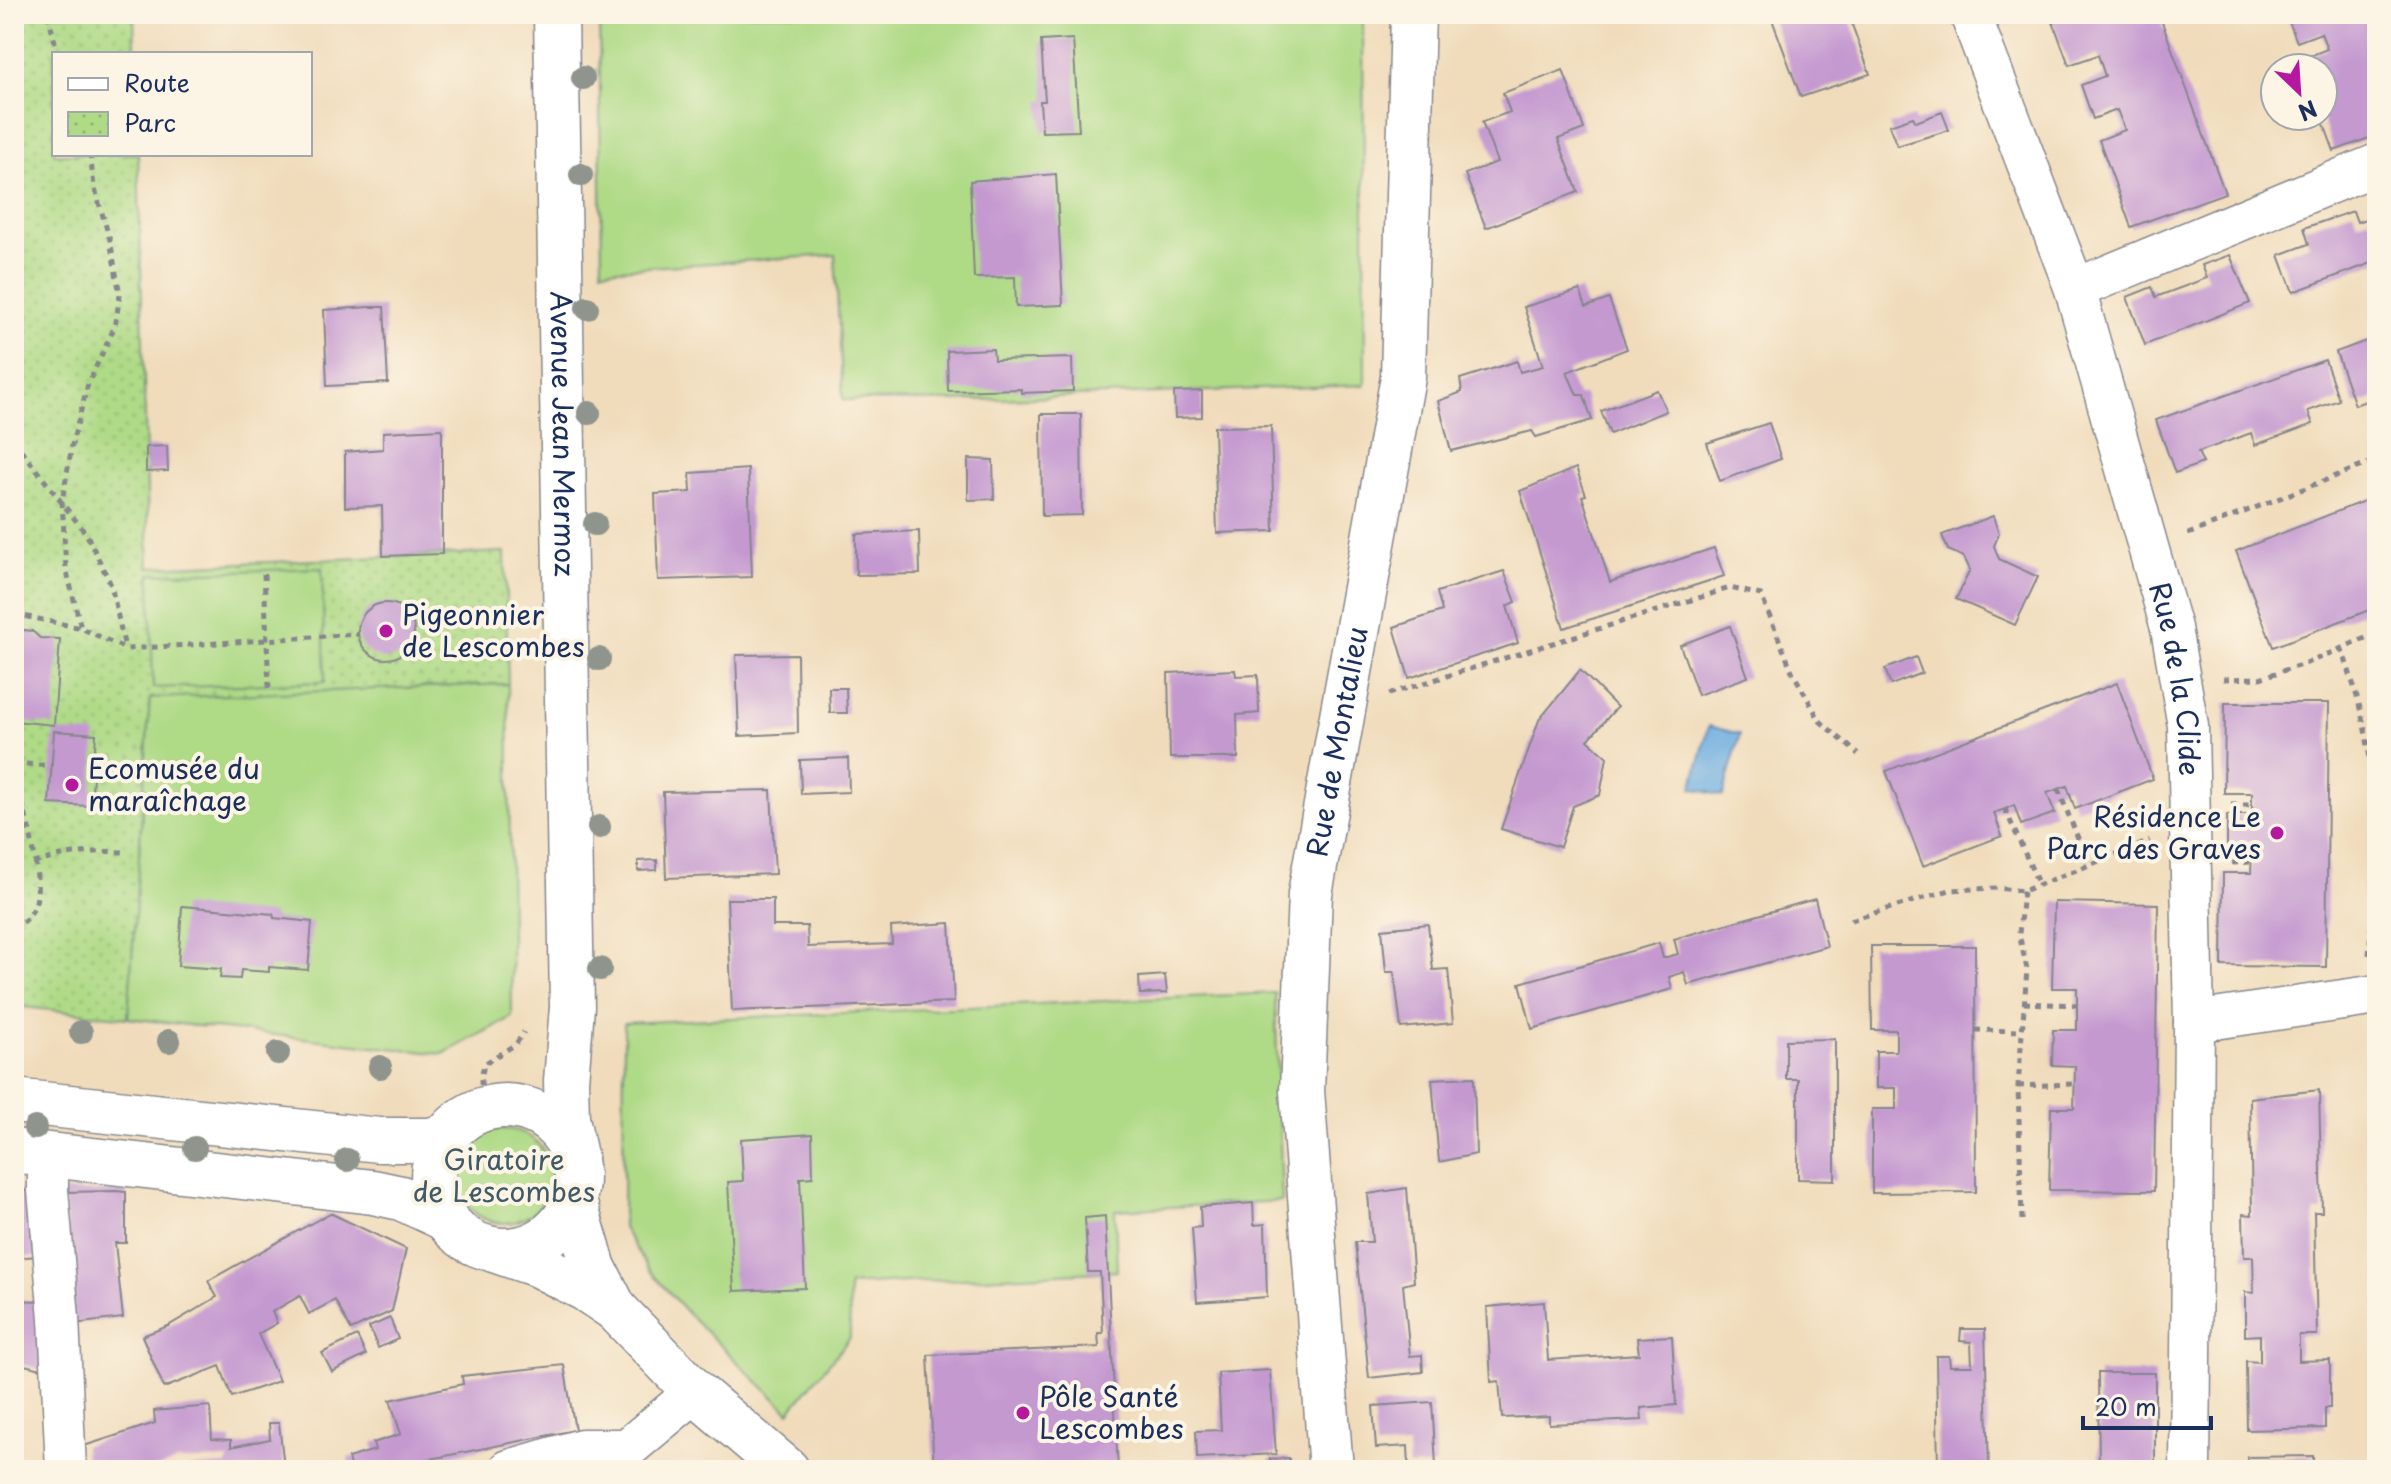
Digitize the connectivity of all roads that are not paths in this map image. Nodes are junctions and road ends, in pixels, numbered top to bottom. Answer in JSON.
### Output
{"nodes":[{"id":1,"x":556,"y":14,"type":"edge"},
{"id":2,"x":1413,"y":14,"type":"edge"},
{"id":3,"x":1970,"y":14,"type":"edge"},
{"id":4,"x":2377,"y":164,"type":"edge"},
{"id":5,"x":2075,"y":289,"type":"junction"},
{"id":6,"x":2374,"y":996,"type":"edge"},
{"id":7,"x":2194,"y":1022,"type":"junction"},
{"id":8,"x":570,"y":1047,"type":"junction"},
{"id":9,"x":14,"y":1101,"type":"edge"},
{"id":10,"x":505,"y":1105,"type":"junction"},
{"id":11,"x":445,"y":1136,"type":"junction"},
{"id":12,"x":31,"y":1153,"type":"edge"},
{"id":13,"x":575,"y":1156,"type":"junction"},
{"id":14,"x":574,"y":1201,"type":"junction"},
{"id":15,"x":444,"y":1218,"type":"junction"},
{"id":16,"x":494,"y":1250,"type":"junction"},
{"id":17,"x":615,"y":1309,"type":"junction"},
{"id":18,"x":695,"y":1392,"type":"junction"},
{"id":19,"x":625,"y":1460,"type":"edge"},
{"id":20,"x":66,"y":1470,"type":"edge"},
{"id":21,"x":509,"y":1470,"type":"edge"},
{"id":22,"x":787,"y":1470,"type":"edge"},
{"id":23,"x":1331,"y":1470,"type":"edge"},
{"id":24,"x":2190,"y":1470,"type":"edge"}],
"edges":[{"from":1,"to":8,"type":"street","name":"Avenue Jean Mermoz"},
{"from":2,"to":23,"type":"street","name":"Rue de Montalieu"},
{"from":3,"to":5,"type":"street","name":"Rue de la Clide"},
{"from":4,"to":5,"type":"street"},
{"from":5,"to":7,"type":"street","name":"Rue de la Clide"},
{"from":6,"to":7,"type":"street"},
{"from":7,"to":24,"type":"street","name":"Rue de la Clide"},
{"from":8,"to":10,"type":"street"},
{"from":8,"to":13,"type":"street","name":"Avenue Jean Mermoz"},
{"from":9,"to":11,"type":"street"},
{"from":10,"to":11,"type":"street"},
{"from":10,"to":13,"type":"street"},
{"from":11,"to":15,"type":"street"},
{"from":12,"to":15,"type":"street"},
{"from":12,"to":20,"type":"street"},
{"from":13,"to":14,"type":"street"},
{"from":14,"to":16,"type":"street"},
{"from":14,"to":17,"type":"street"},
{"from":15,"to":16,"type":"street"},
{"from":16,"to":17,"type":"street"},
{"from":17,"to":18,"type":"street"},
{"from":18,"to":19,"type":"street"},
{"from":18,"to":22,"type":"street"},
{"from":19,"to":21,"type":"street"}]}
